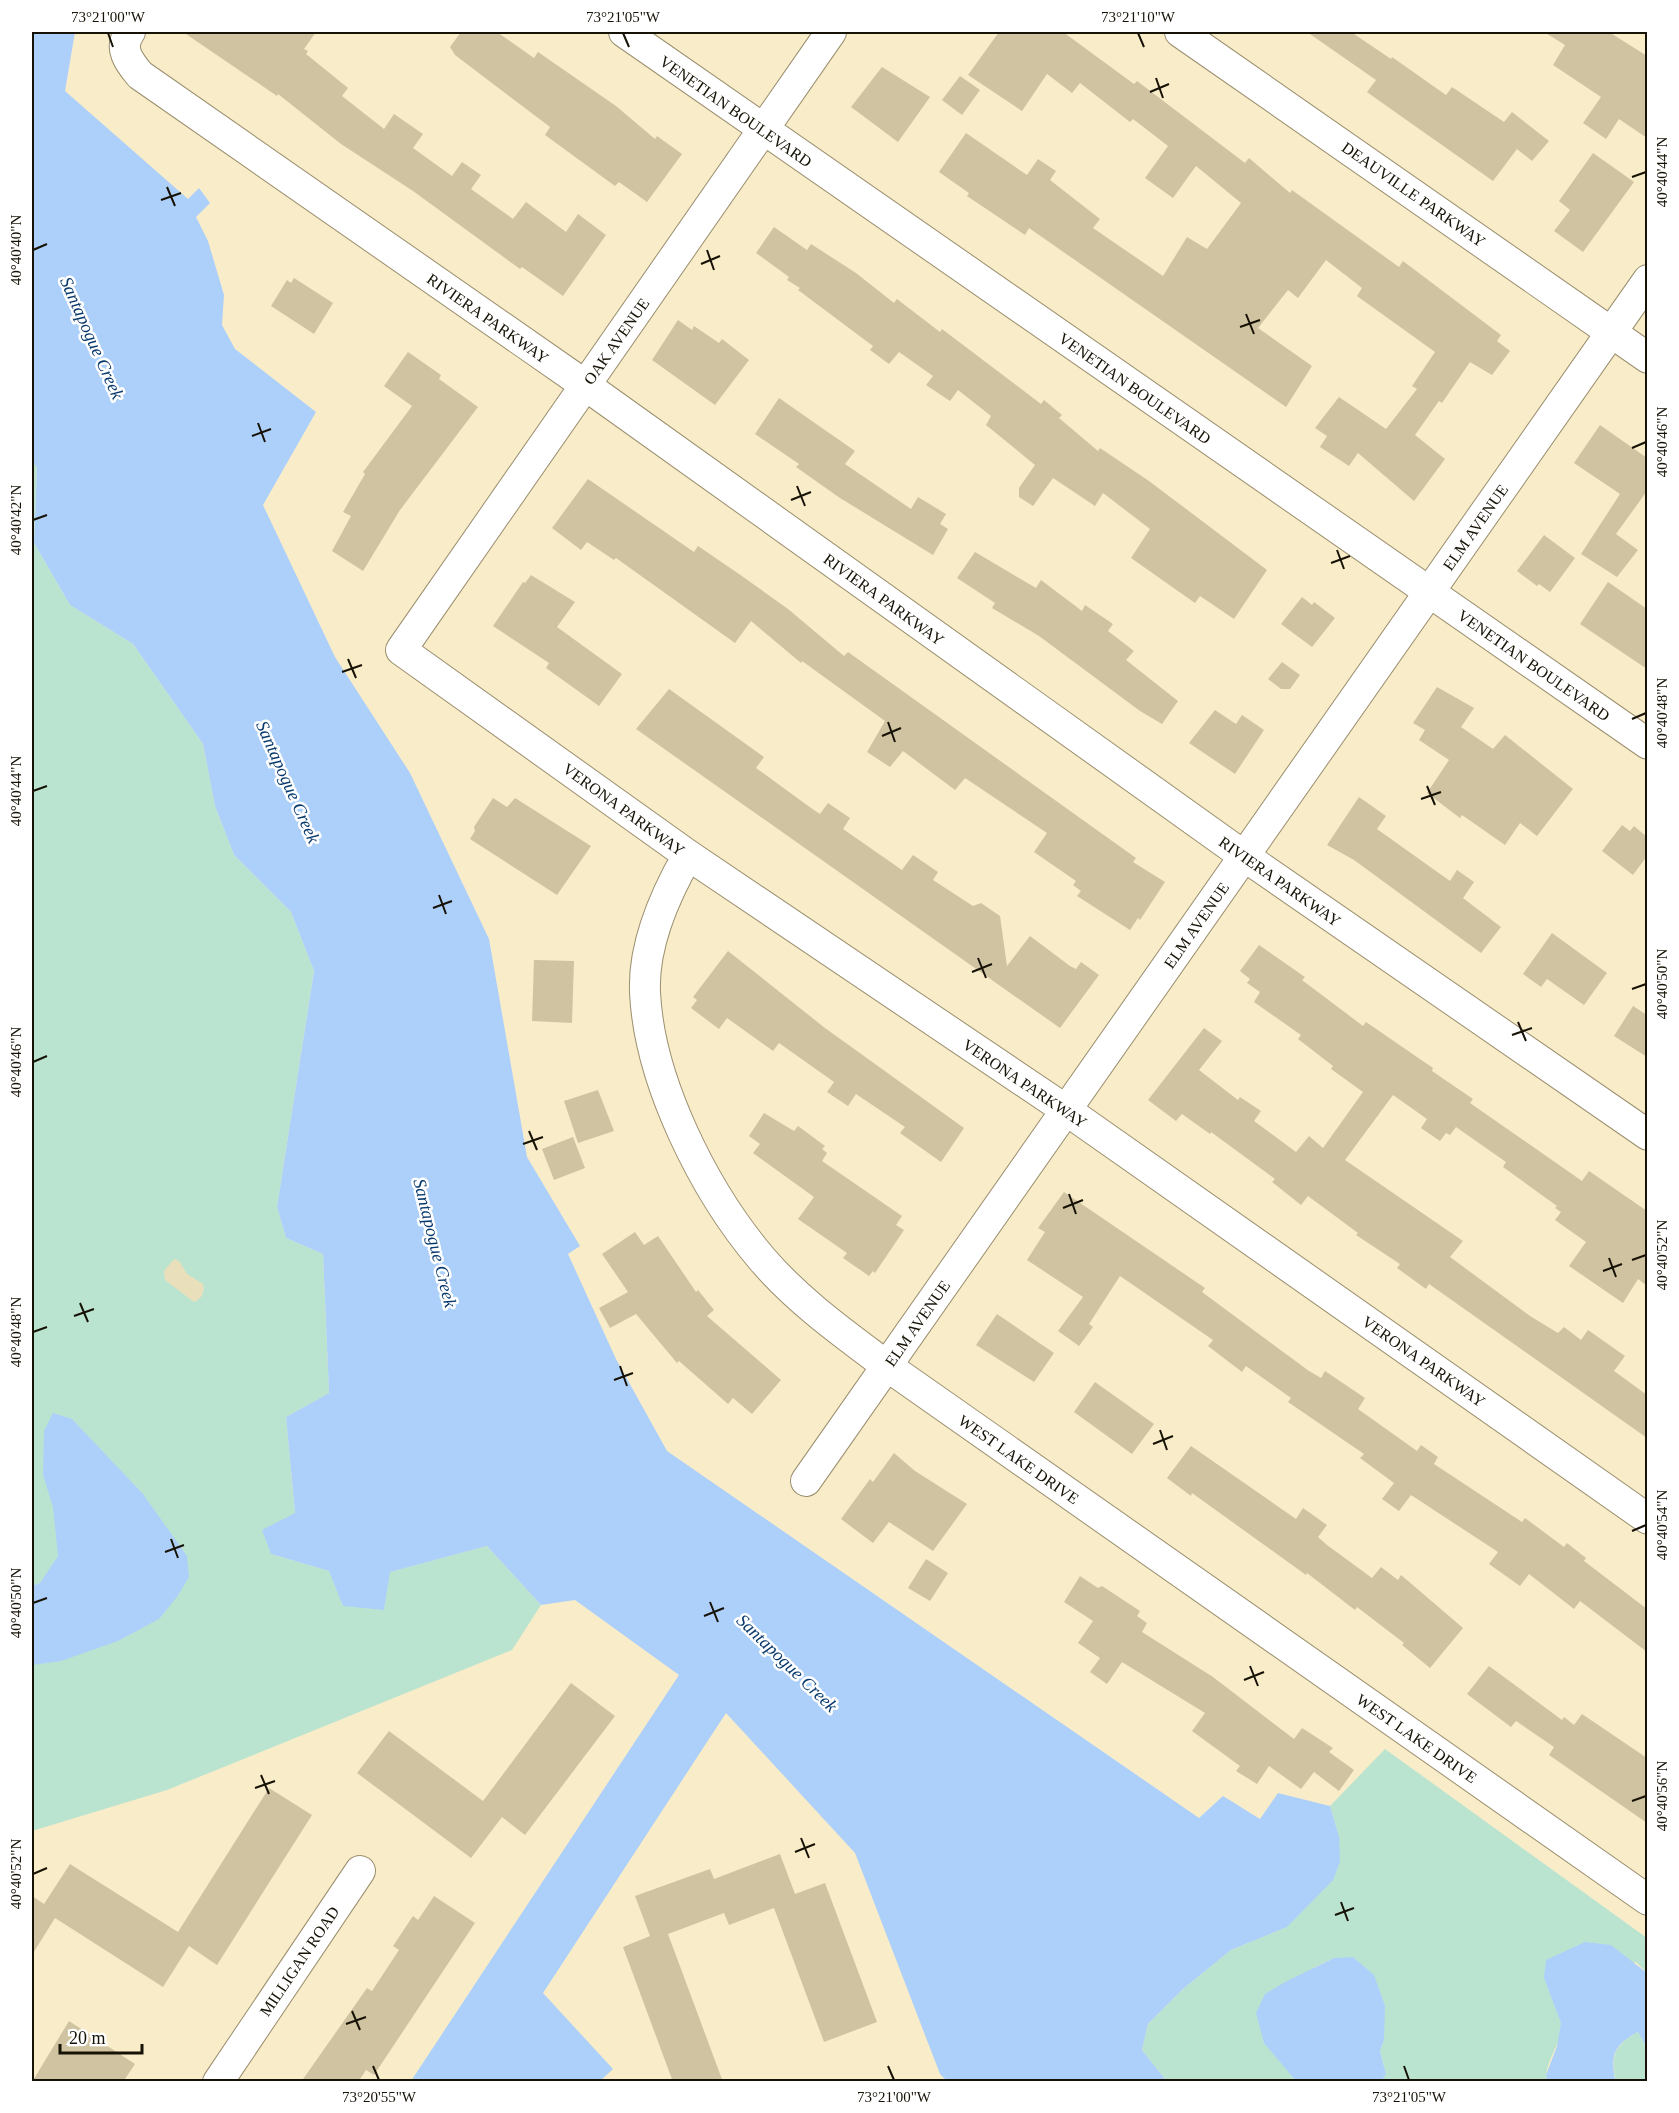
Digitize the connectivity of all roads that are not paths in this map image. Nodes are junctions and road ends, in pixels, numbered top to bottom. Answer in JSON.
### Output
{"nodes":[{"id":1,"x":624,"y":32,"type":"edge"},
{"id":2,"x":831,"y":32,"type":"edge"},
{"id":3,"x":1180,"y":32,"type":"edge"},
{"id":4,"x":128,"y":44,"type":"edge"},
{"id":5,"x":763,"y":130,"type":"junction"},
{"id":6,"x":1647,"y":280,"type":"edge"},
{"id":7,"x":1611,"y":332,"type":"junction"},
{"id":8,"x":1647,"y":358,"type":"edge"},
{"id":9,"x":585,"y":386,"type":"junction"},
{"id":10,"x":1429,"y":592,"type":"junction"},
{"id":11,"x":401,"y":650,"type":"joint"},
{"id":12,"x":1647,"y":744,"type":"edge"},
{"id":13,"x":688,"y":855,"type":"junction"},
{"id":14,"x":1244,"y":856,"type":"junction"},
{"id":15,"x":1066,"y":1110,"type":"junction"},
{"id":16,"x":1647,"y":1136,"type":"edge"},
{"id":17,"x":887,"y":1366,"type":"junction"},
{"id":18,"x":806,"y":1481,"type":"dead end"},
{"id":19,"x":1647,"y":1519,"type":"edge"},
{"id":20,"x":360,"y":1871,"type":"dead end"},
{"id":21,"x":1647,"y":1900,"type":"edge"},
{"id":22,"x":218,"y":2082,"type":"edge"}],
"edges":[{"from":1,"to":5,"type":"street","name":"VENETIAN BOULEVARD"},
{"from":2,"to":5,"type":"street","name":"OAK AVENUE"},
{"from":3,"to":7,"type":"street","name":"DEAUVILLE PARKWAY"},
{"from":4,"to":9,"type":"street","name":"RIVIERA PARKWAY"},
{"from":5,"to":9,"type":"street","name":"OAK AVENUE"},
{"from":5,"to":10,"type":"street","name":"VENETIAN BOULEVARD"},
{"from":6,"to":7,"type":"street","name":"ELM AVENUE"},
{"from":7,"to":8,"type":"street","name":"DEAUVILLE PARKWAY"},
{"from":7,"to":10,"type":"street","name":"ELM AVENUE"},
{"from":9,"to":11,"type":"street","name":"OAK AVENUE"},
{"from":9,"to":14,"type":"street","name":"RIVIERA PARKWAY"},
{"from":10,"to":12,"type":"street","name":"VENETIAN BOULEVARD"},
{"from":10,"to":14,"type":"street","name":"ELM AVENUE"},
{"from":11,"to":13,"type":"street","name":"VERONA PARKWAY"},
{"from":13,"to":15,"type":"street","name":"VERONA PARKWAY"},
{"from":13,"to":17,"type":"street","name":"WEST LAKE DRIVE"},
{"from":14,"to":15,"type":"street","name":"ELM AVENUE"},
{"from":14,"to":16,"type":"street","name":"RIVIERA PARKWAY"},
{"from":15,"to":17,"type":"street","name":"ELM AVENUE"},
{"from":15,"to":19,"type":"street","name":"VERONA PARKWAY"},
{"from":17,"to":18,"type":"street","name":"ELM AVENUE"},
{"from":17,"to":21,"type":"street","name":"WEST LAKE DRIVE"},
{"from":20,"to":22,"type":"street","name":"MILLIGAN ROAD"}]}
